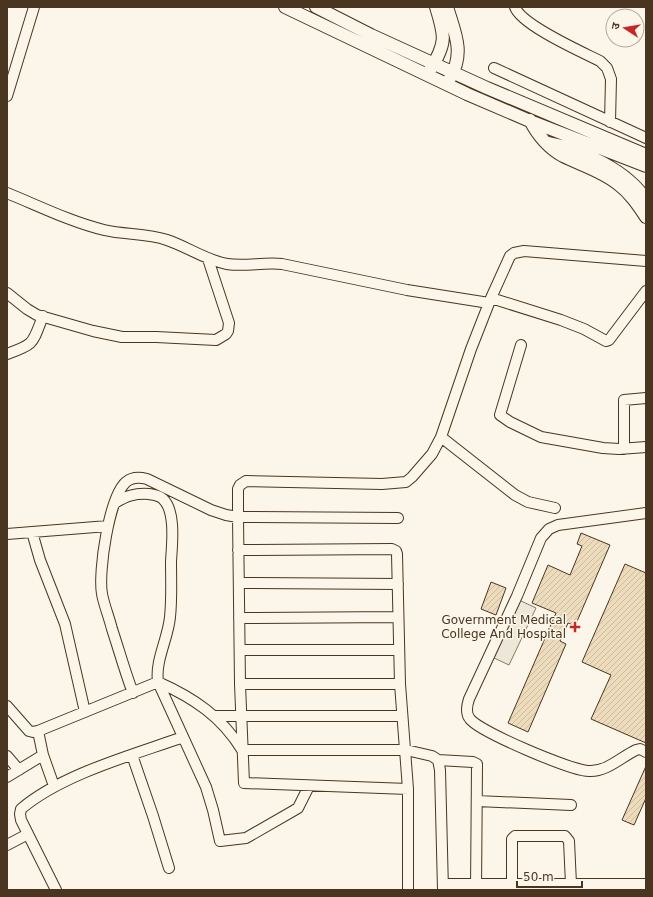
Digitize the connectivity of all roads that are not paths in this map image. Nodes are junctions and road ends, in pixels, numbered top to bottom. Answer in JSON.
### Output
{"nodes":[{"id":1,"x":34,"y":7,"type":"edge"},
{"id":2,"x":285,"y":7,"type":"edge"},
{"id":3,"x":316,"y":7,"type":"edge"},
{"id":4,"x":436,"y":7,"type":"edge"},
{"id":5,"x":447,"y":7,"type":"edge"},
{"id":6,"x":515,"y":7,"type":"edge"},
{"id":7,"x":494,"y":68,"type":"dead end"},
{"id":8,"x":431,"y":69,"type":"junction"},
{"id":9,"x":453,"y":73,"type":"junction"},
{"id":10,"x":447,"y":84,"type":"junction"},
{"id":11,"x":7,"y":96,"type":"edge"},
{"id":12,"x":524,"y":104,"type":"junction"},
{"id":13,"x":530,"y":121,"type":"junction"},
{"id":14,"x":610,"y":122,"type":"junction"},
{"id":15,"x":646,"y":138,"type":"edge"},
{"id":16,"x":547,"y":143,"type":"junction"},
{"id":17,"x":646,"y":154,"type":"edge"},
{"id":18,"x":646,"y":166,"type":"edge"},
{"id":19,"x":7,"y":193,"type":"edge"},
{"id":20,"x":646,"y":200,"type":"edge"},
{"id":21,"x":646,"y":217,"type":"edge"},
{"id":22,"x":208,"y":259,"type":"junction"},
{"id":23,"x":646,"y":261,"type":"edge"},
{"id":24,"x":646,"y":291,"type":"edge"},
{"id":25,"x":7,"y":293,"type":"edge"},
{"id":26,"x":490,"y":300,"type":"junction"},
{"id":27,"x":43,"y":316,"type":"junction"},
{"id":28,"x":520,"y":345,"type":"dead end"},
{"id":29,"x":7,"y":354,"type":"edge"},
{"id":30,"x":646,"y":398,"type":"edge"},
{"id":31,"x":441,"y":438,"type":"junction"},
{"id":32,"x":646,"y":447,"type":"edge"},
{"id":33,"x":624,"y":449,"type":"junction"},
{"id":34,"x":115,"y":504,"type":"junction"},
{"id":35,"x":555,"y":508,"type":"dead end"},
{"id":36,"x":646,"y":513,"type":"edge"},
{"id":37,"x":238,"y":517,"type":"junction"},
{"id":38,"x":398,"y":518,"type":"dead end"},
{"id":39,"x":108,"y":526,"type":"junction"},
{"id":40,"x":32,"y":532,"type":"junction"},
{"id":41,"x":7,"y":534,"type":"edge"},
{"id":42,"x":238,"y":550,"type":"junction"},
{"id":43,"x":239,"y":583,"type":"junction"},
{"id":44,"x":398,"y":584,"type":"junction"},
{"id":45,"x":239,"y":618,"type":"junction"},
{"id":46,"x":398,"y":618,"type":"junction"},
{"id":47,"x":240,"y":650,"type":"junction"},
{"id":48,"x":398,"y":650,"type":"junction"},
{"id":49,"x":158,"y":682,"type":"junction"},
{"id":50,"x":240,"y":684,"type":"junction"},
{"id":51,"x":400,"y":684,"type":"junction"},
{"id":52,"x":133,"y":693,"type":"junction"},
{"id":53,"x":7,"y":706,"type":"edge"},
{"id":54,"x":85,"y":712,"type":"junction"},
{"id":55,"x":216,"y":716,"type":"junction"},
{"id":56,"x":241,"y":716,"type":"junction"},
{"id":57,"x":402,"y":716,"type":"junction"},
{"id":58,"x":38,"y":731,"type":"junction"},
{"id":59,"x":183,"y":736,"type":"junction"},
{"id":60,"x":242,"y":750,"type":"junction"},
{"id":61,"x":406,"y":750,"type":"junction"},
{"id":62,"x":646,"y":752,"type":"edge"},
{"id":63,"x":43,"y":755,"type":"junction"},
{"id":64,"x":132,"y":755,"type":"junction"},
{"id":65,"x":7,"y":756,"type":"edge"},
{"id":66,"x":438,"y":760,"type":"junction"},
{"id":67,"x":19,"y":770,"type":"junction"},
{"id":68,"x":7,"y":777,"type":"edge"},
{"id":69,"x":54,"y":786,"type":"junction"},
{"id":70,"x":309,"y":786,"type":"junction"},
{"id":71,"x":408,"y":788,"type":"junction"},
{"id":72,"x":477,"y":801,"type":"junction"},
{"id":73,"x":570,"y":805,"type":"dead end"},
{"id":74,"x":28,"y":834,"type":"junction"},
{"id":75,"x":7,"y":845,"type":"edge"},
{"id":76,"x":169,"y":868,"type":"dead end"},
{"id":77,"x":571,"y":884,"type":"junction"},
{"id":78,"x":646,"y":884,"type":"edge"},
{"id":79,"x":443,"y":887,"type":"edge"},
{"id":80,"x":476,"y":887,"type":"edge"},
{"id":81,"x":512,"y":887,"type":"edge"},
{"id":82,"x":618,"y":887,"type":"edge"},
{"id":83,"x":56,"y":890,"type":"edge"},
{"id":84,"x":408,"y":890,"type":"edge"}],
"edges":[{"from":1,"to":11,"type":"street"},
{"from":2,"to":8,"type":"main road"},
{"from":3,"to":8,"type":"main road"},
{"from":4,"to":8,"type":"main road"},
{"from":5,"to":9,"type":"main road"},
{"from":6,"to":14,"type":"street"},
{"from":7,"to":14,"type":"street"},
{"from":8,"to":9,"type":"main road"},
{"from":8,"to":10,"type":"main road"},
{"from":9,"to":10,"type":"main road"},
{"from":9,"to":12,"type":"main road"},
{"from":10,"to":13,"type":"main road"},
{"from":12,"to":13,"type":"main road"},
{"from":12,"to":17,"type":"main road"},
{"from":13,"to":16,"type":"main road"},
{"from":13,"to":18,"type":"main road"},
{"from":14,"to":15,"type":"street"},
{"from":16,"to":20,"type":"main road"},
{"from":16,"to":21,"type":"main road"},
{"from":19,"to":22,"type":"street"},
{"from":22,"to":26,"type":"street"},
{"from":22,"to":27,"type":"street"},
{"from":23,"to":26,"type":"street"},
{"from":24,"to":26,"type":"street"},
{"from":25,"to":27,"type":"street"},
{"from":26,"to":31,"type":"street"},
{"from":27,"to":29,"type":"street"},
{"from":28,"to":33,"type":"street"},
{"from":30,"to":33,"type":"street"},
{"from":31,"to":35,"type":"street"},
{"from":31,"to":37,"type":"street"},
{"from":32,"to":33,"type":"street"},
{"from":34,"to":37,"type":"street"},
{"from":34,"to":39,"type":"street"},
{"from":34,"to":49,"type":"street"},
{"from":36,"to":62,"type":"street"},
{"from":37,"to":38,"type":"street"},
{"from":37,"to":42,"type":"street"},
{"from":39,"to":40,"type":"street"},
{"from":39,"to":52,"type":"street"},
{"from":40,"to":41,"type":"street"},
{"from":40,"to":54,"type":"street"},
{"from":42,"to":43,"type":"street"},
{"from":42,"to":44,"type":"street"},
{"from":43,"to":44,"type":"street"},
{"from":43,"to":45,"type":"street"},
{"from":44,"to":46,"type":"street"},
{"from":45,"to":46,"type":"street"},
{"from":45,"to":47,"type":"street"},
{"from":46,"to":48,"type":"street"},
{"from":47,"to":48,"type":"street"},
{"from":47,"to":50,"type":"street"},
{"from":48,"to":51,"type":"street"},
{"from":49,"to":52,"type":"street"},
{"from":49,"to":55,"type":"street"},
{"from":49,"to":59,"type":"street"},
{"from":50,"to":51,"type":"street"},
{"from":50,"to":56,"type":"street"},
{"from":51,"to":57,"type":"street"},
{"from":52,"to":54,"type":"street"},
{"from":53,"to":58,"type":"street"},
{"from":54,"to":58,"type":"street"},
{"from":55,"to":56,"type":"street"},
{"from":55,"to":60,"type":"street"},
{"from":56,"to":57,"type":"street"},
{"from":56,"to":60,"type":"street"},
{"from":57,"to":61,"type":"street"},
{"from":58,"to":63,"type":"street"},
{"from":59,"to":64,"type":"street"},
{"from":59,"to":70,"type":"street"},
{"from":60,"to":61,"type":"street"},
{"from":60,"to":70,"type":"street"},
{"from":61,"to":66,"type":"street"},
{"from":61,"to":71,"type":"street"},
{"from":63,"to":67,"type":"street"},
{"from":63,"to":69,"type":"street"},
{"from":64,"to":69,"type":"street"},
{"from":64,"to":76,"type":"street"},
{"from":65,"to":67,"type":"street"},
{"from":66,"to":72,"type":"street"},
{"from":66,"to":79,"type":"street"},
{"from":67,"to":68,"type":"street"},
{"from":69,"to":74,"type":"street"},
{"from":70,"to":71,"type":"street"},
{"from":71,"to":84,"type":"street"},
{"from":72,"to":73,"type":"street"},
{"from":72,"to":80,"type":"street"},
{"from":74,"to":75,"type":"street"},
{"from":74,"to":83,"type":"street"},
{"from":77,"to":81,"type":"street"},
{"from":77,"to":81,"type":"street"},
{"from":77,"to":82,"type":"street"},
{"from":78,"to":82,"type":"street"},
{"from":79,"to":80,"type":"street"},
{"from":80,"to":81,"type":"street"}]}
